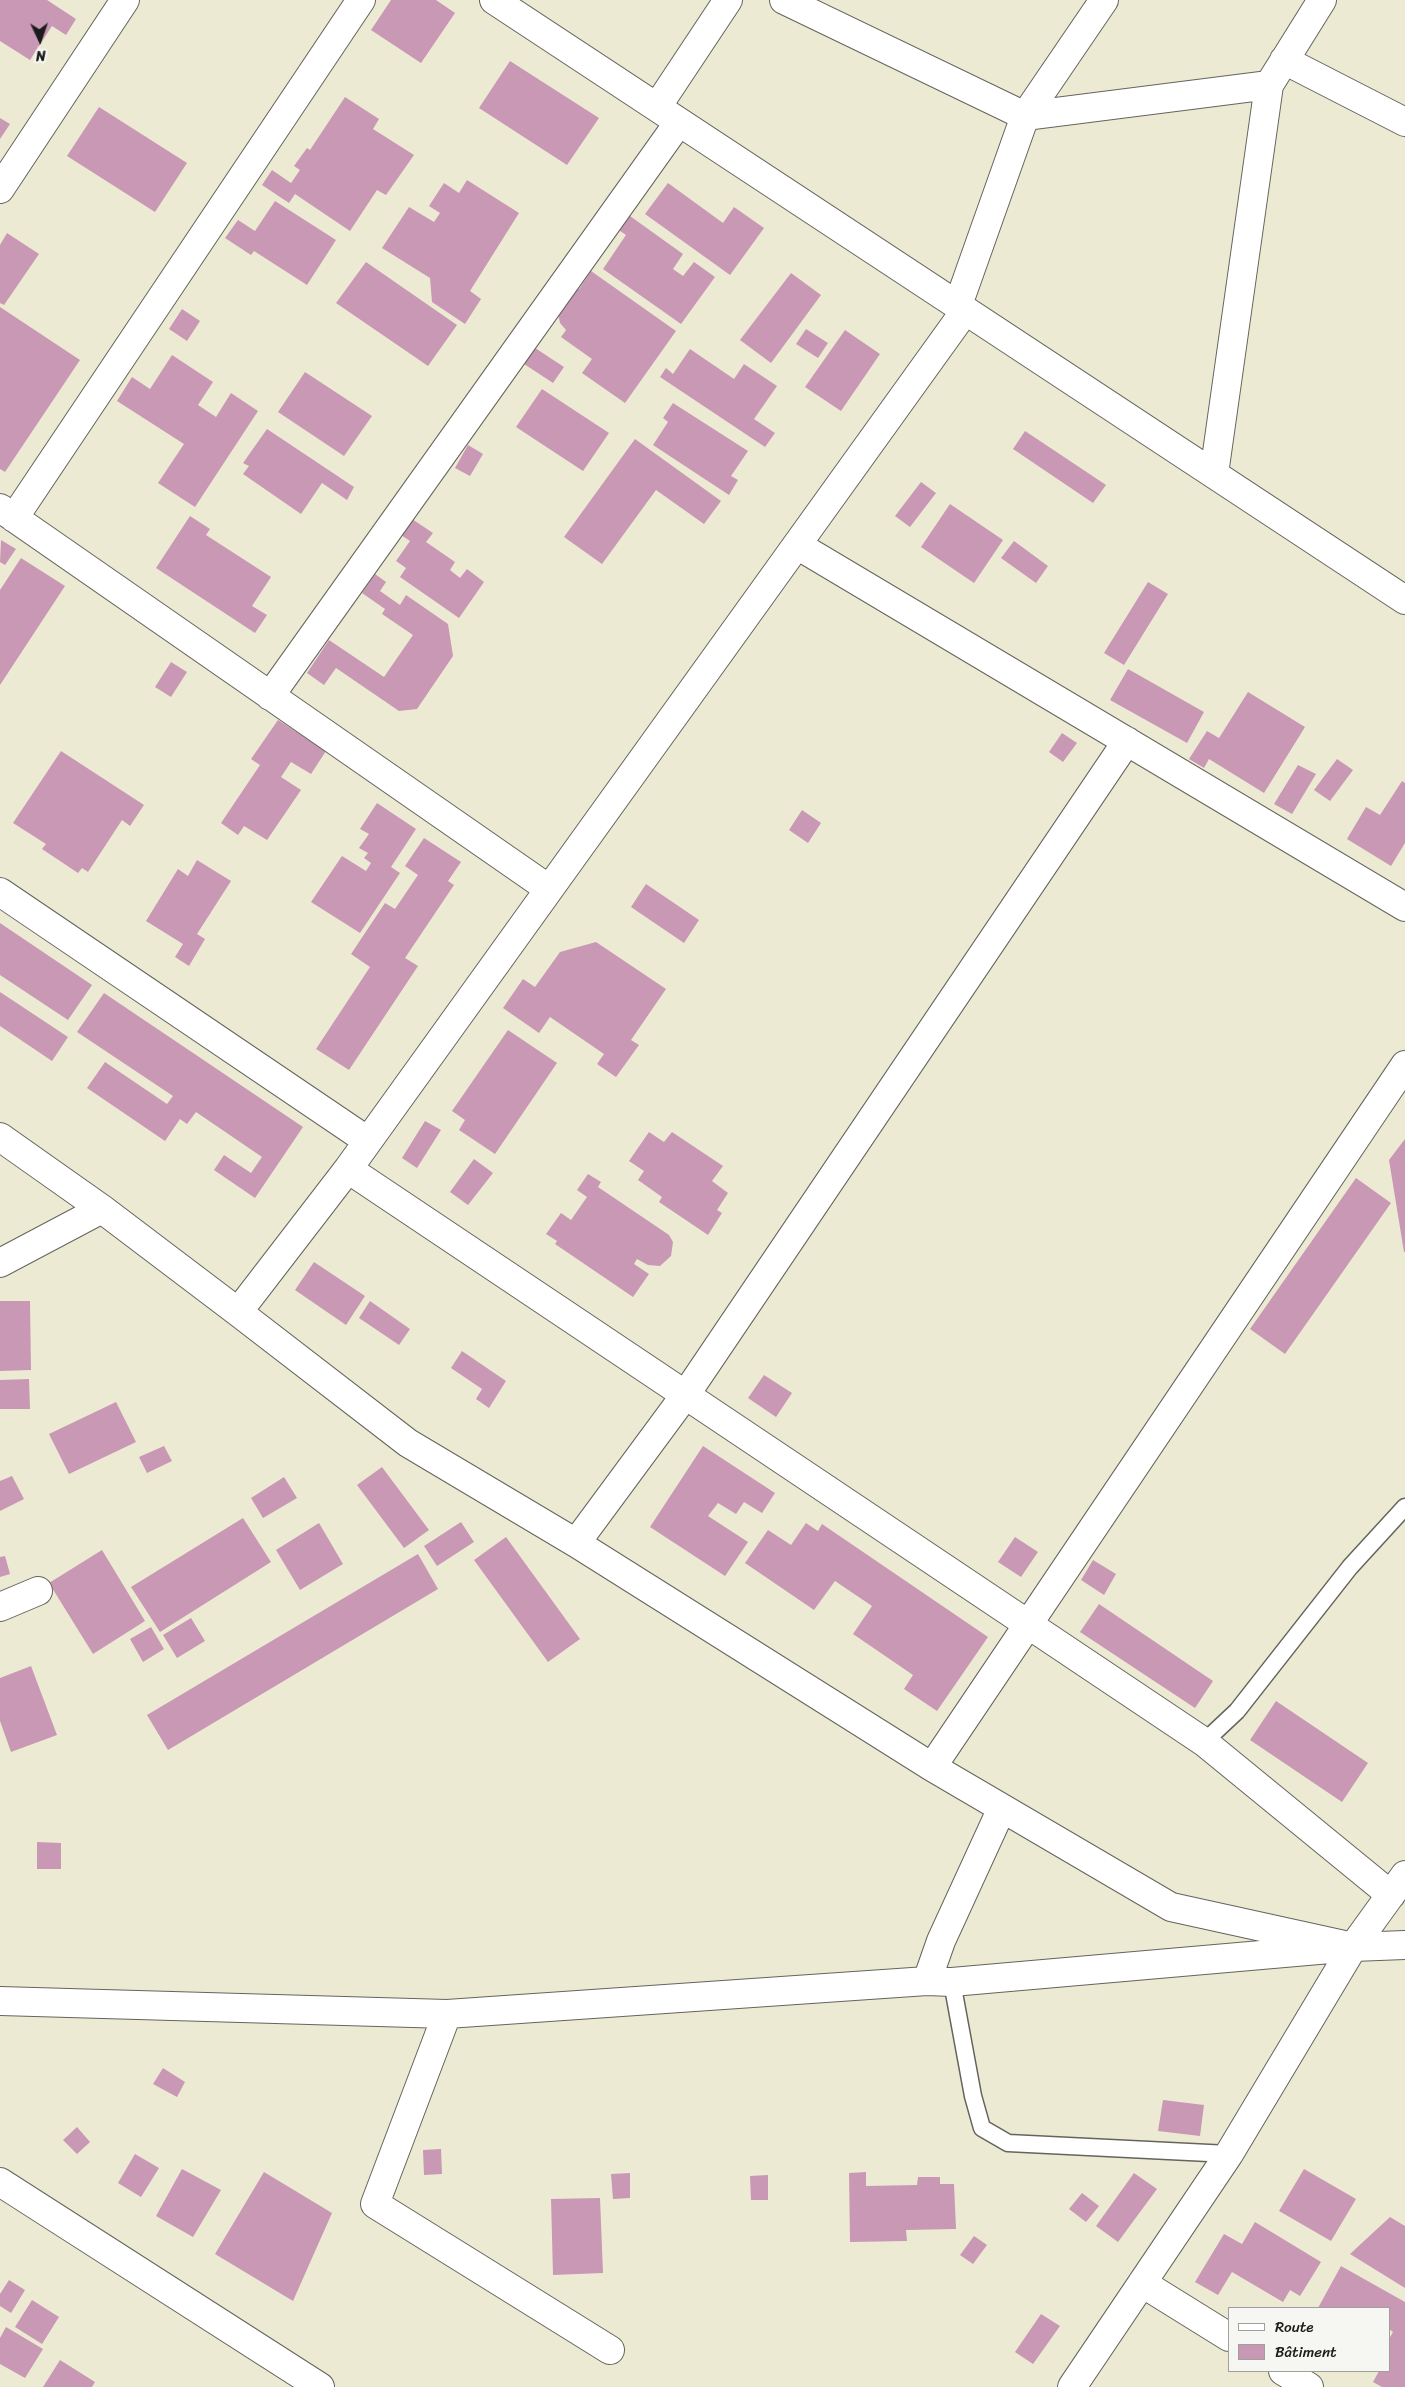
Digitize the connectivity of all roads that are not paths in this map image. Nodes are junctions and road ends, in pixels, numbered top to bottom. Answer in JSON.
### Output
{"nodes":[{"id":1,"x":125,"y":0,"type":"edge"},
{"id":2,"x":361,"y":0,"type":"edge"},
{"id":3,"x":494,"y":0,"type":"edge"},
{"id":4,"x":728,"y":0,"type":"edge"},
{"id":5,"x":784,"y":0,"type":"edge"},
{"id":6,"x":1104,"y":0,"type":"edge"},
{"id":7,"x":1322,"y":0,"type":"edge"},
{"id":8,"x":1284,"y":60,"type":"junction"},
{"id":9,"x":1269,"y":85,"type":"junction"},
{"id":10,"x":657,"y":107,"type":"junction"},
{"id":11,"x":1025,"y":116,"type":"junction"},
{"id":12,"x":679,"y":122,"type":"junction"},
{"id":13,"x":1405,"y":122,"type":"edge"},
{"id":14,"x":0,"y":189,"type":"edge"},
{"id":15,"x":962,"y":308,"type":"junction"},
{"id":16,"x":1214,"y":474,"type":"junction"},
{"id":17,"x":7,"y":513,"type":"edge"},
{"id":18,"x":797,"y":544,"type":"junction"},
{"id":19,"x":1405,"y":600,"type":"edge"},
{"id":20,"x":270,"y":696,"type":"junction"},
{"id":21,"x":1127,"y":741,"type":"junction"},
{"id":22,"x":549,"y":889,"type":"junction"},
{"id":23,"x":0,"y":892,"type":"edge"},
{"id":24,"x":1405,"y":907,"type":"edge"},
{"id":25,"x":1405,"y":1065,"type":"edge"},
{"id":26,"x":0,"y":1137,"type":"edge"},
{"id":27,"x":368,"y":1141,"type":"junction"},
{"id":28,"x":348,"y":1169,"type":"junction"},
{"id":29,"x":102,"y":1209,"type":"junction"},
{"id":30,"x":0,"y":1264,"type":"edge"},
{"id":31,"x":238,"y":1312,"type":"junction"},
{"id":32,"x":686,"y":1394,"type":"junction"},
{"id":33,"x":1405,"y":1507,"type":"edge"},
{"id":34,"x":576,"y":1543,"type":"junction"},
{"id":35,"x":38,"y":1591,"type":"dead end"},
{"id":36,"x":0,"y":1607,"type":"edge"},
{"id":37,"x":1028,"y":1624,"type":"junction"},
{"id":38,"x":1204,"y":1742,"type":"junction"},
{"id":39,"x":932,"y":1767,"type":"junction"},
{"id":40,"x":1002,"y":1808,"type":"junction"},
{"id":41,"x":1398,"y":1885,"type":"edge"},
{"id":42,"x":1405,"y":1945,"type":"edge"},
{"id":43,"x":1353,"y":1947,"type":"junction"},
{"id":44,"x":939,"y":1982,"type":"junction"},
{"id":45,"x":0,"y":2001,"type":"edge"},
{"id":46,"x":447,"y":2014,"type":"junction"},
{"id":47,"x":1230,"y":2154,"type":"junction"},
{"id":48,"x":0,"y":2182,"type":"edge"},
{"id":49,"x":1142,"y":2283,"type":"junction"},
{"id":50,"x":1228,"y":2336,"type":"edge"},
{"id":51,"x":610,"y":2350,"type":"dead end"},
{"id":52,"x":1285,"y":2372,"type":"edge"},
{"id":53,"x":320,"y":2387,"type":"edge"},
{"id":54,"x":1072,"y":2387,"type":"edge"},
{"id":55,"x":1309,"y":2387,"type":"edge"}],
"edges":[{"from":1,"to":14,"type":"street"},
{"from":2,"to":17,"type":"street"},
{"from":3,"to":10,"type":"street"},
{"from":4,"to":10,"type":"street"},
{"from":5,"to":11,"type":"street"},
{"from":6,"to":11,"type":"street"},
{"from":7,"to":8,"type":"street"},
{"from":8,"to":9,"type":"street"},
{"from":8,"to":13,"type":"street"},
{"from":9,"to":11,"type":"street"},
{"from":9,"to":16,"type":"street"},
{"from":10,"to":12,"type":"street"},
{"from":11,"to":15,"type":"street"},
{"from":12,"to":15,"type":"street"},
{"from":12,"to":20,"type":"street"},
{"from":15,"to":16,"type":"street"},
{"from":15,"to":18,"type":"street"},
{"from":16,"to":19,"type":"street"},
{"from":17,"to":20,"type":"street"},
{"from":18,"to":21,"type":"street"},
{"from":18,"to":22,"type":"street"},
{"from":20,"to":22,"type":"street"},
{"from":21,"to":24,"type":"street"},
{"from":21,"to":32,"type":"street"},
{"from":22,"to":27,"type":"street"},
{"from":23,"to":27,"type":"street"},
{"from":25,"to":37,"type":"street"},
{"from":26,"to":29,"type":"street"},
{"from":27,"to":28,"type":"street"},
{"from":28,"to":31,"type":"street"},
{"from":28,"to":32,"type":"street"},
{"from":29,"to":30,"type":"street"},
{"from":29,"to":31,"type":"street"},
{"from":31,"to":34,"type":"street"},
{"from":32,"to":34,"type":"street"},
{"from":32,"to":37,"type":"street"},
{"from":33,"to":38,"type":"lane"},
{"from":34,"to":39,"type":"street"},
{"from":35,"to":36,"type":"street"},
{"from":37,"to":38,"type":"street"},
{"from":37,"to":39,"type":"street"},
{"from":38,"to":41,"type":"street"},
{"from":39,"to":40,"type":"street"},
{"from":40,"to":43,"type":"street"},
{"from":40,"to":44,"type":"street"},
{"from":41,"to":43,"type":"street"},
{"from":42,"to":43,"type":"street"},
{"from":43,"to":44,"type":"street"},
{"from":43,"to":47,"type":"street"},
{"from":44,"to":46,"type":"street"},
{"from":44,"to":47,"type":"lane"},
{"from":45,"to":46,"type":"street"},
{"from":46,"to":51,"type":"street"},
{"from":47,"to":49,"type":"street"},
{"from":48,"to":53,"type":"street"},
{"from":49,"to":50,"type":"street"},
{"from":49,"to":54,"type":"street"},
{"from":52,"to":55,"type":"street"}]}
